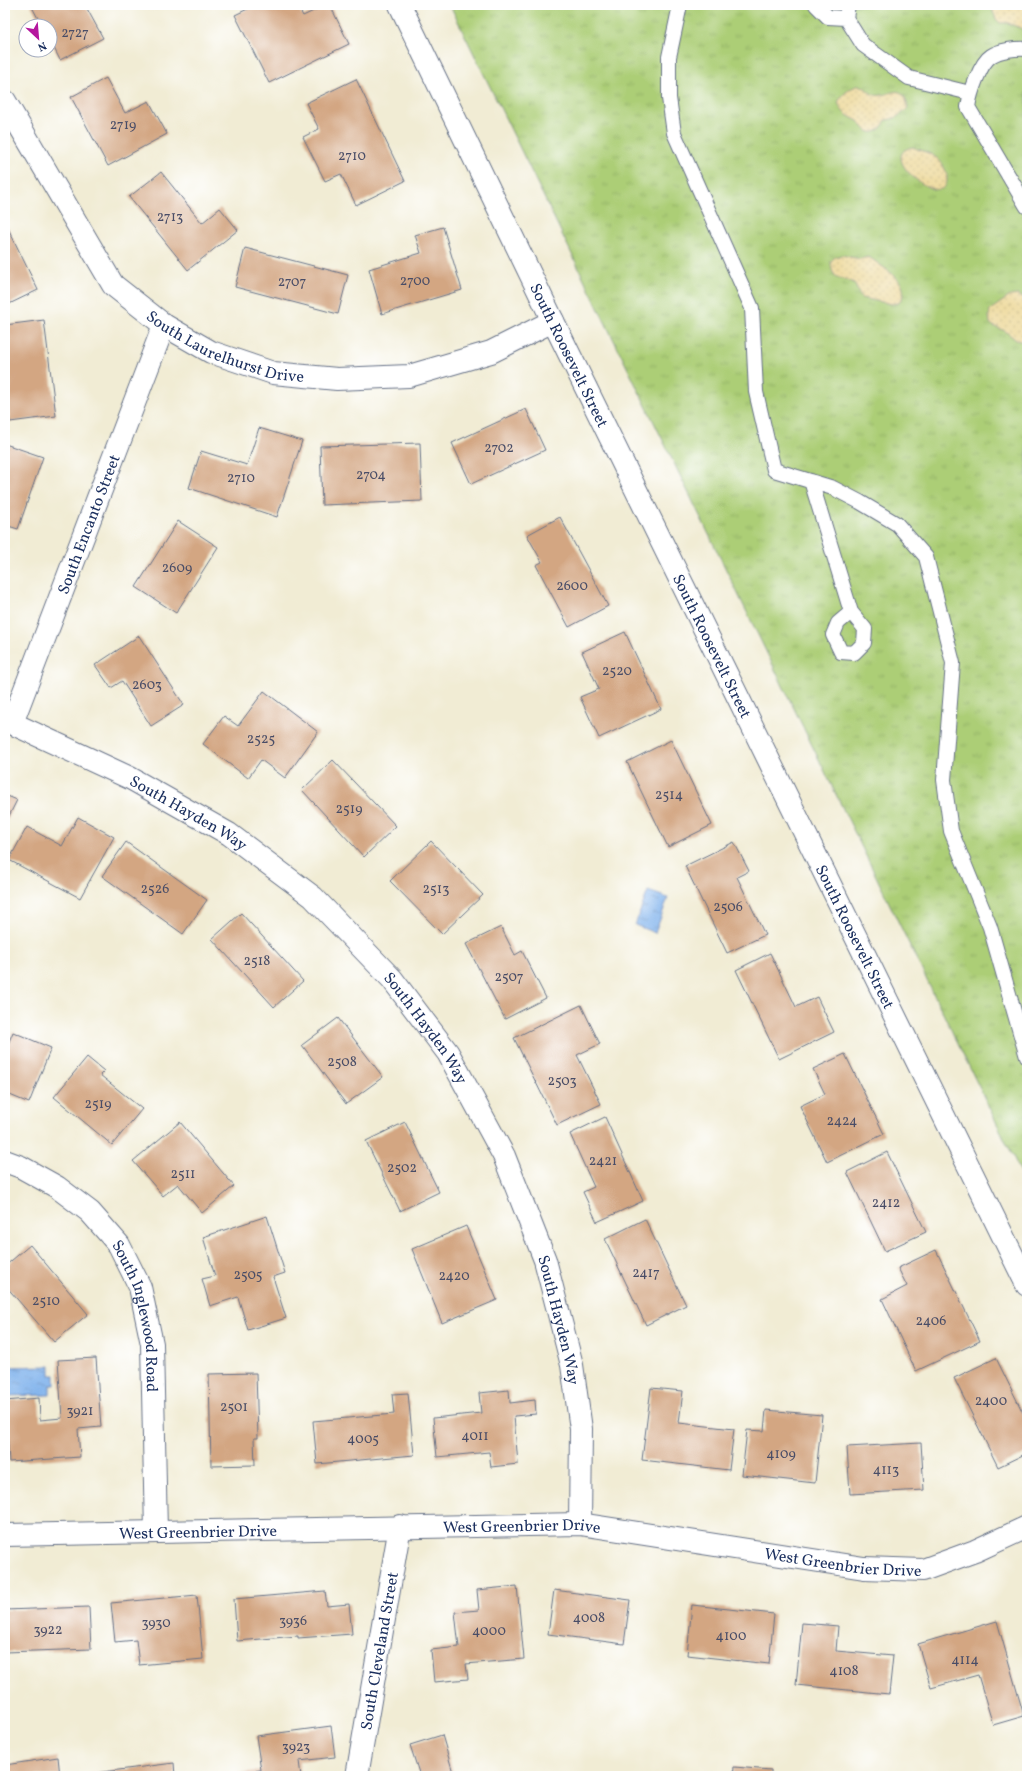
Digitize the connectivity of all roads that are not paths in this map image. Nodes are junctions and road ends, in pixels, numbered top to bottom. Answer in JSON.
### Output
{"nodes":[{"id":1,"x":400,"y":5,"type":"edge"},
{"id":2,"x":680,"y":5,"type":"edge"},
{"id":3,"x":816,"y":5,"type":"edge"},
{"id":4,"x":847,"y":12,"type":"edge"},
{"id":5,"x":1027,"y":49,"type":"edge"},
{"id":6,"x":970,"y":93,"type":"junction"},
{"id":7,"x":5,"y":101,"type":"edge"},
{"id":8,"x":1027,"y":207,"type":"edge"},
{"id":9,"x":553,"y":321,"type":"junction"},
{"id":10,"x":164,"y":325,"type":"junction"},
{"id":11,"x":811,"y":481,"type":"junction"},
{"id":12,"x":851,"y":612,"type":"dead end"},
{"id":13,"x":8,"y":722,"type":"edge"},
{"id":14,"x":1027,"y":1057,"type":"edge"},
{"id":15,"x":5,"y":1161,"type":"edge"},
{"id":16,"x":1027,"y":1286,"type":"edge"},
{"id":17,"x":580,"y":1524,"type":"junction"},
{"id":18,"x":400,"y":1526,"type":"junction"},
{"id":19,"x":1027,"y":1527,"type":"edge"},
{"id":20,"x":156,"y":1532,"type":"junction"},
{"id":21,"x":5,"y":1535,"type":"edge"},
{"id":22,"x":357,"y":1776,"type":"edge"}],
"edges":[{"from":1,"to":9,"type":"street","name":"South Roosevelt Street"},
{"from":2,"to":11,"type":"lane"},
{"from":3,"to":4,"type":"lane"},
{"from":4,"to":6,"type":"lane"},
{"from":5,"to":6,"type":"lane"},
{"from":6,"to":8,"type":"lane"},
{"from":7,"to":10,"type":"street","name":"South Laurelhurst Drive"},
{"from":9,"to":10,"type":"street","name":"South Laurelhurst Drive"},
{"from":9,"to":16,"type":"street","name":"South Roosevelt Street"},
{"from":10,"to":13,"type":"street","name":"South Encanto Street"},
{"from":11,"to":12,"type":"lane"},
{"from":11,"to":14,"type":"lane"},
{"from":13,"to":17,"type":"street","name":"South Hayden Way"},
{"from":15,"to":20,"type":"street","name":"South Inglewood Road"},
{"from":17,"to":18,"type":"street","name":"West Greenbrier Drive"},
{"from":17,"to":19,"type":"street","name":"West Greenbrier Drive"},
{"from":18,"to":20,"type":"street","name":"West Greenbrier Drive"},
{"from":18,"to":22,"type":"street","name":"South Cleveland Street"},
{"from":20,"to":21,"type":"street","name":"West Greenbrier Drive"}]}
